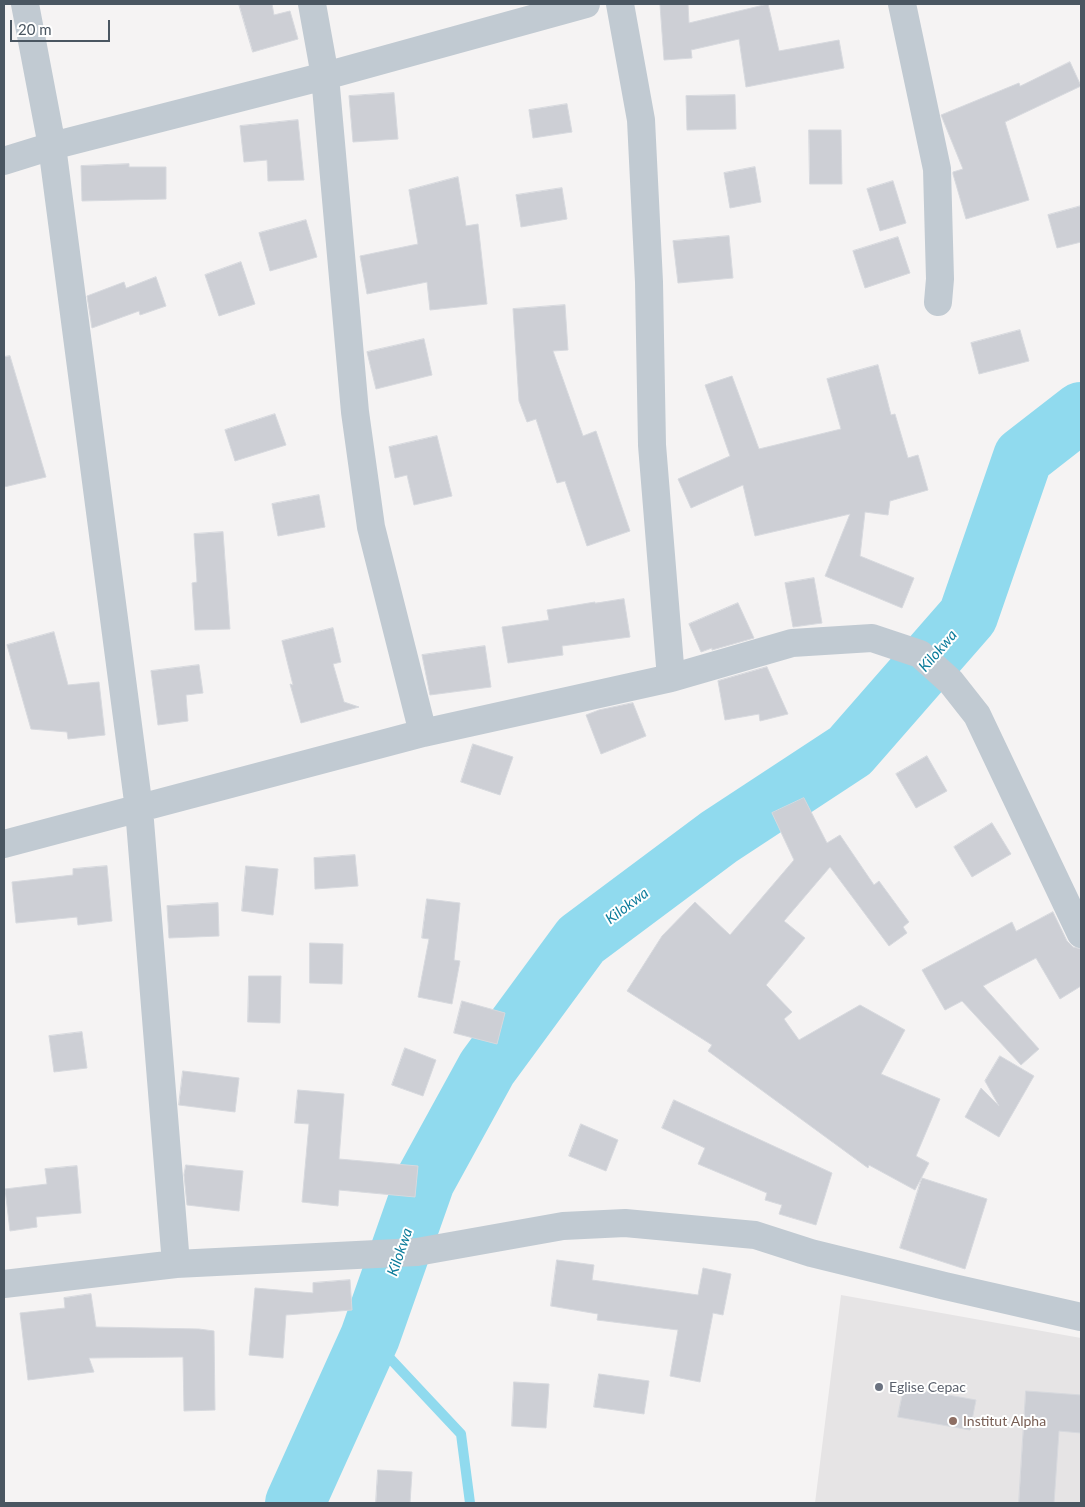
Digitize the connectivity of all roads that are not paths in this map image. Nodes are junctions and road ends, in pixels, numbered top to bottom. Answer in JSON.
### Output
{"nodes":[{"id":1,"x":25,"y":4,"type":"edge"},
{"id":2,"x":312,"y":4,"type":"edge"},
{"id":3,"x":586,"y":4,"type":"edge"},
{"id":4,"x":620,"y":4,"type":"edge"},
{"id":5,"x":902,"y":4,"type":"edge"},
{"id":6,"x":325,"y":76,"type":"junction"},
{"id":7,"x":52,"y":146,"type":"junction"},
{"id":8,"x":4,"y":161,"type":"edge"},
{"id":9,"x":938,"y":302,"type":"dead end"},
{"id":10,"x":671,"y":678,"type":"junction"},
{"id":11,"x":422,"y":732,"type":"junction"},
{"id":12,"x":139,"y":809,"type":"junction"},
{"id":13,"x":4,"y":844,"type":"edge"},
{"id":14,"x":1081,"y":934,"type":"edge"},
{"id":15,"x":176,"y":1264,"type":"junction"},
{"id":16,"x":4,"y":1284,"type":"edge"},
{"id":17,"x":1081,"y":1317,"type":"edge"}],
"edges":[{"from":1,"to":7,"type":"street"},
{"from":2,"to":6,"type":"street"},
{"from":3,"to":6,"type":"street"},
{"from":4,"to":10,"type":"street"},
{"from":5,"to":9,"type":"street"},
{"from":6,"to":7,"type":"street"},
{"from":6,"to":11,"type":"street"},
{"from":7,"to":8,"type":"street"},
{"from":7,"to":12,"type":"street"},
{"from":10,"to":11,"type":"street"},
{"from":10,"to":14,"type":"street"},
{"from":11,"to":12,"type":"street"},
{"from":12,"to":13,"type":"street"},
{"from":12,"to":15,"type":"street"},
{"from":15,"to":16,"type":"street"},
{"from":15,"to":17,"type":"street"}]}
